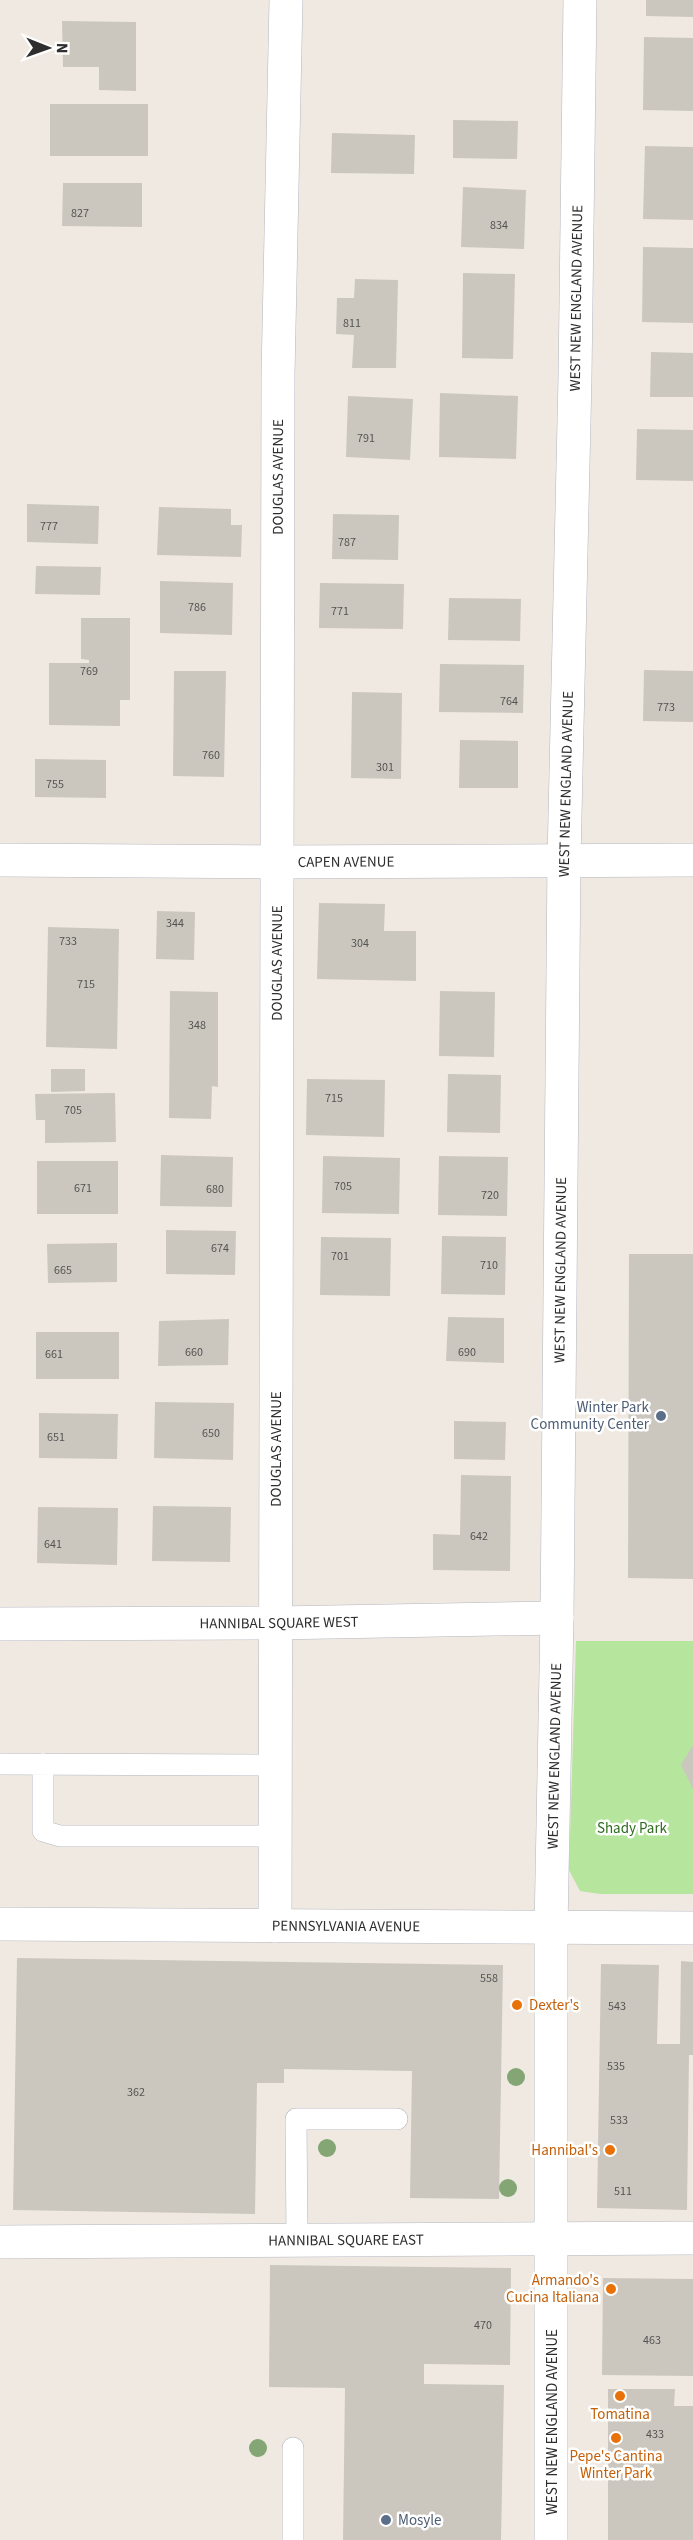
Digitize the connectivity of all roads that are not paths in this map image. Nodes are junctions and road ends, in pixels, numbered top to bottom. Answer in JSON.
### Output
{"nodes":[{"id":1,"x":286,"y":0,"type":"edge"},
{"id":2,"x":580,"y":0,"type":"edge"},
{"id":3,"x":0,"y":860,"type":"edge"},
{"id":4,"x":564,"y":860,"type":"junction"},
{"id":5,"x":693,"y":860,"type":"edge"},
{"id":6,"x":278,"y":862,"type":"junction"},
{"id":7,"x":557,"y":1618,"type":"junction"},
{"id":8,"x":277,"y":1623,"type":"junction"},
{"id":9,"x":0,"y":1624,"type":"edge"},
{"id":10,"x":0,"y":1764,"type":"edge"},
{"id":11,"x":43,"y":1764,"type":"junction"},
{"id":12,"x":276,"y":1765,"type":"junction"},
{"id":13,"x":276,"y":1836,"type":"junction"},
{"id":14,"x":0,"y":1924,"type":"edge"},
{"id":15,"x":275,"y":1926,"type":"junction"},
{"id":16,"x":551,"y":1928,"type":"junction"},
{"id":17,"x":693,"y":1928,"type":"edge"},
{"id":18,"x":397,"y":2119,"type":"dead end"},
{"id":19,"x":693,"y":2238,"type":"edge"},
{"id":20,"x":552,"y":2239,"type":"junction"},
{"id":21,"x":297,"y":2240,"type":"junction"},
{"id":22,"x":0,"y":2242,"type":"edge"},
{"id":23,"x":293,"y":2448,"type":"dead end"},
{"id":24,"x":293,"y":2540,"type":"edge"},
{"id":25,"x":551,"y":2540,"type":"edge"}],
"edges":[{"from":1,"to":6,"type":"street","name":"DOUGLAS AVENUE"},
{"from":2,"to":4,"type":"street","name":"WEST NEW ENGLAND AVENUE"},
{"from":3,"to":6,"type":"street","name":"CAPEN AVENUE"},
{"from":4,"to":5,"type":"street","name":"CAPEN AVENUE"},
{"from":4,"to":6,"type":"street","name":"CAPEN AVENUE"},
{"from":4,"to":7,"type":"street","name":"WEST NEW ENGLAND AVENUE"},
{"from":6,"to":8,"type":"street","name":"DOUGLAS AVENUE"},
{"from":7,"to":8,"type":"street","name":"HANNIBAL SQUARE WEST"},
{"from":7,"to":16,"type":"street","name":"WEST NEW ENGLAND AVENUE"},
{"from":8,"to":9,"type":"street","name":"HANNIBAL SQUARE WEST"},
{"from":8,"to":12,"type":"street","name":"DOUGLAS AVENUE"},
{"from":10,"to":11,"type":"lane"},
{"from":11,"to":12,"type":"lane"},
{"from":11,"to":13,"type":"lane"},
{"from":12,"to":13,"type":"street","name":"DOUGLAS AVENUE"},
{"from":13,"to":15,"type":"street","name":"DOUGLAS AVENUE"},
{"from":14,"to":15,"type":"street","name":"PENNSYLVANIA AVENUE"},
{"from":15,"to":16,"type":"street","name":"PENNSYLVANIA AVENUE"},
{"from":16,"to":17,"type":"street","name":"PENNSYLVANIA AVENUE"},
{"from":16,"to":20,"type":"street","name":"WEST NEW ENGLAND AVENUE"},
{"from":18,"to":21,"type":"lane"},
{"from":19,"to":20,"type":"street","name":"HANNIBAL SQUARE EAST"},
{"from":20,"to":21,"type":"street","name":"HANNIBAL SQUARE EAST"},
{"from":20,"to":25,"type":"street","name":"WEST NEW ENGLAND AVENUE"},
{"from":21,"to":22,"type":"street","name":"HANNIBAL SQUARE EAST"},
{"from":23,"to":24,"type":"lane"}]}
